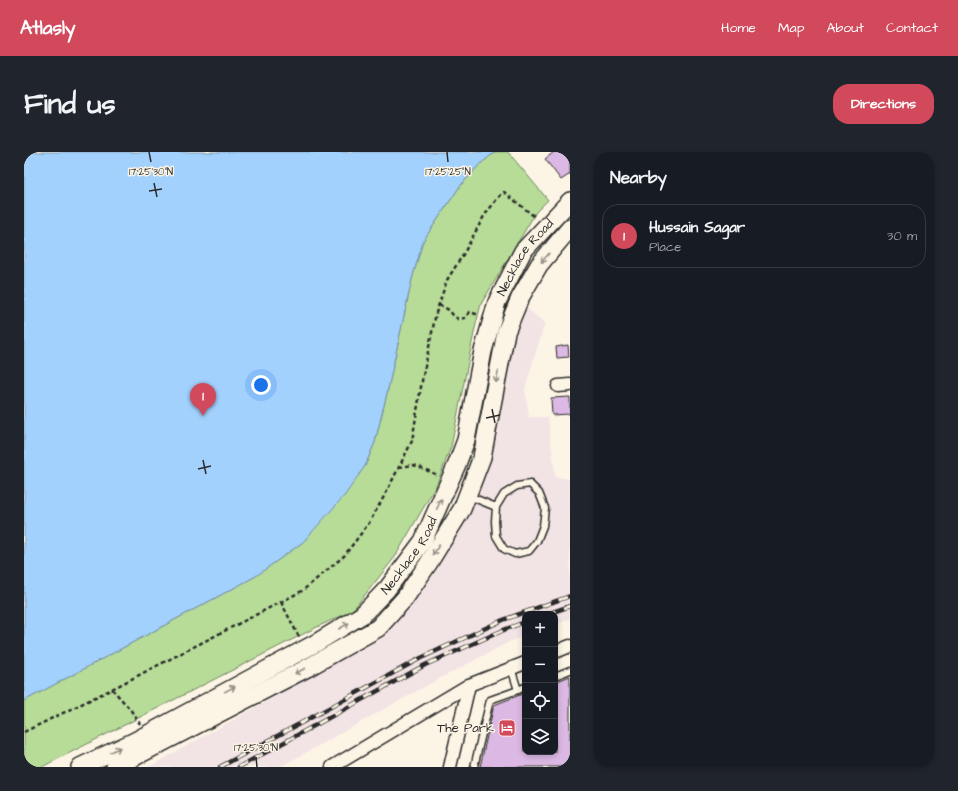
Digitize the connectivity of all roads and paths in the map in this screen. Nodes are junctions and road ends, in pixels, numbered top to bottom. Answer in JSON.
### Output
{"nodes":[{"id":1,"x":570,"y":201,"type":"edge"},
{"id":2,"x":547,"y":226,"type":"junction"},
{"id":3,"x":570,"y":228,"type":"edge"},
{"id":4,"x":439,"y":305,"type":"junction"},
{"id":5,"x":492,"y":319,"type":"junction"},
{"id":6,"x":398,"y":467,"type":"junction"},
{"id":7,"x":450,"y":481,"type":"junction"},
{"id":8,"x":467,"y":495,"type":"junction"},
{"id":9,"x":496,"y":507,"type":"junction"},
{"id":10,"x":281,"y":602,"type":"junction"},
{"id":11,"x":570,"y":646,"type":"edge"},
{"id":12,"x":308,"y":647,"type":"junction"},
{"id":13,"x":558,"y":651,"type":"edge"},
{"id":14,"x":319,"y":661,"type":"junction"},
{"id":15,"x":522,"y":664,"type":"edge"},
{"id":16,"x":511,"y":668,"type":"junction"},
{"id":17,"x":570,"y":670,"type":"edge"},
{"id":18,"x":558,"y":675,"type":"edge"},
{"id":19,"x":469,"y":685,"type":"junction"},
{"id":20,"x":522,"y":688,"type":"edge"},
{"id":21,"x":112,"y":689,"type":"junction"},
{"id":22,"x":518,"y":690,"type":"junction"},
{"id":23,"x":24,"y":732,"type":"edge"},
{"id":24,"x":147,"y":734,"type":"junction"},
{"id":25,"x":80,"y":767,"type":"edge"},
{"id":26,"x":115,"y":767,"type":"edge"},
{"id":27,"x":332,"y":767,"type":"edge"},
{"id":28,"x":450,"y":767,"type":"edge"},
{"id":29,"x":474,"y":767,"type":"edge"}],
"edges":[{"from":1,"to":2,"type":"main road","name":"Necklace Road"},
{"from":2,"to":4,"type":"path"},
{"from":2,"to":5,"type":"main road","name":"Necklace Road"},
{"from":3,"to":8,"type":"main road","name":"Necklace Road","one_way":true},
{"from":4,"to":5,"type":"path"},
{"from":4,"to":6,"type":"path"},
{"from":5,"to":7,"type":"main road","name":"Necklace Road"},
{"from":6,"to":7,"type":"path"},
{"from":6,"to":10,"type":"path"},
{"from":12,"to":7,"type":"main road","name":"Necklace Road","one_way":true},
{"from":8,"to":9,"type":"lane"},
{"from":8,"to":14,"type":"main road","name":"Necklace Road","one_way":true},
{"from":9,"to":9,"type":"lane"},
{"from":10,"to":12,"type":"path"},
{"from":10,"to":21,"type":"path"},
{"from":11,"to":13,"type":"street"},
{"from":12,"to":14,"type":"main road"},
{"from":24,"to":12,"type":"main road","name":"Necklace Road","one_way":true},
{"from":14,"to":26,"type":"main road","name":"Necklace Road","one_way":true},
{"from":15,"to":16,"type":"street"},
{"from":16,"to":19,"type":"street"},
{"from":16,"to":22,"type":"lane"},
{"from":17,"to":18,"type":"lane"},
{"from":19,"to":27,"type":"street"},
{"from":19,"to":28,"type":"street"},
{"from":20,"to":22,"type":"lane"},
{"from":21,"to":23,"type":"path"},
{"from":21,"to":24,"type":"path"},
{"from":22,"to":29,"type":"lane"},
{"from":25,"to":24,"type":"main road","name":"Necklace Road","one_way":true}]}
